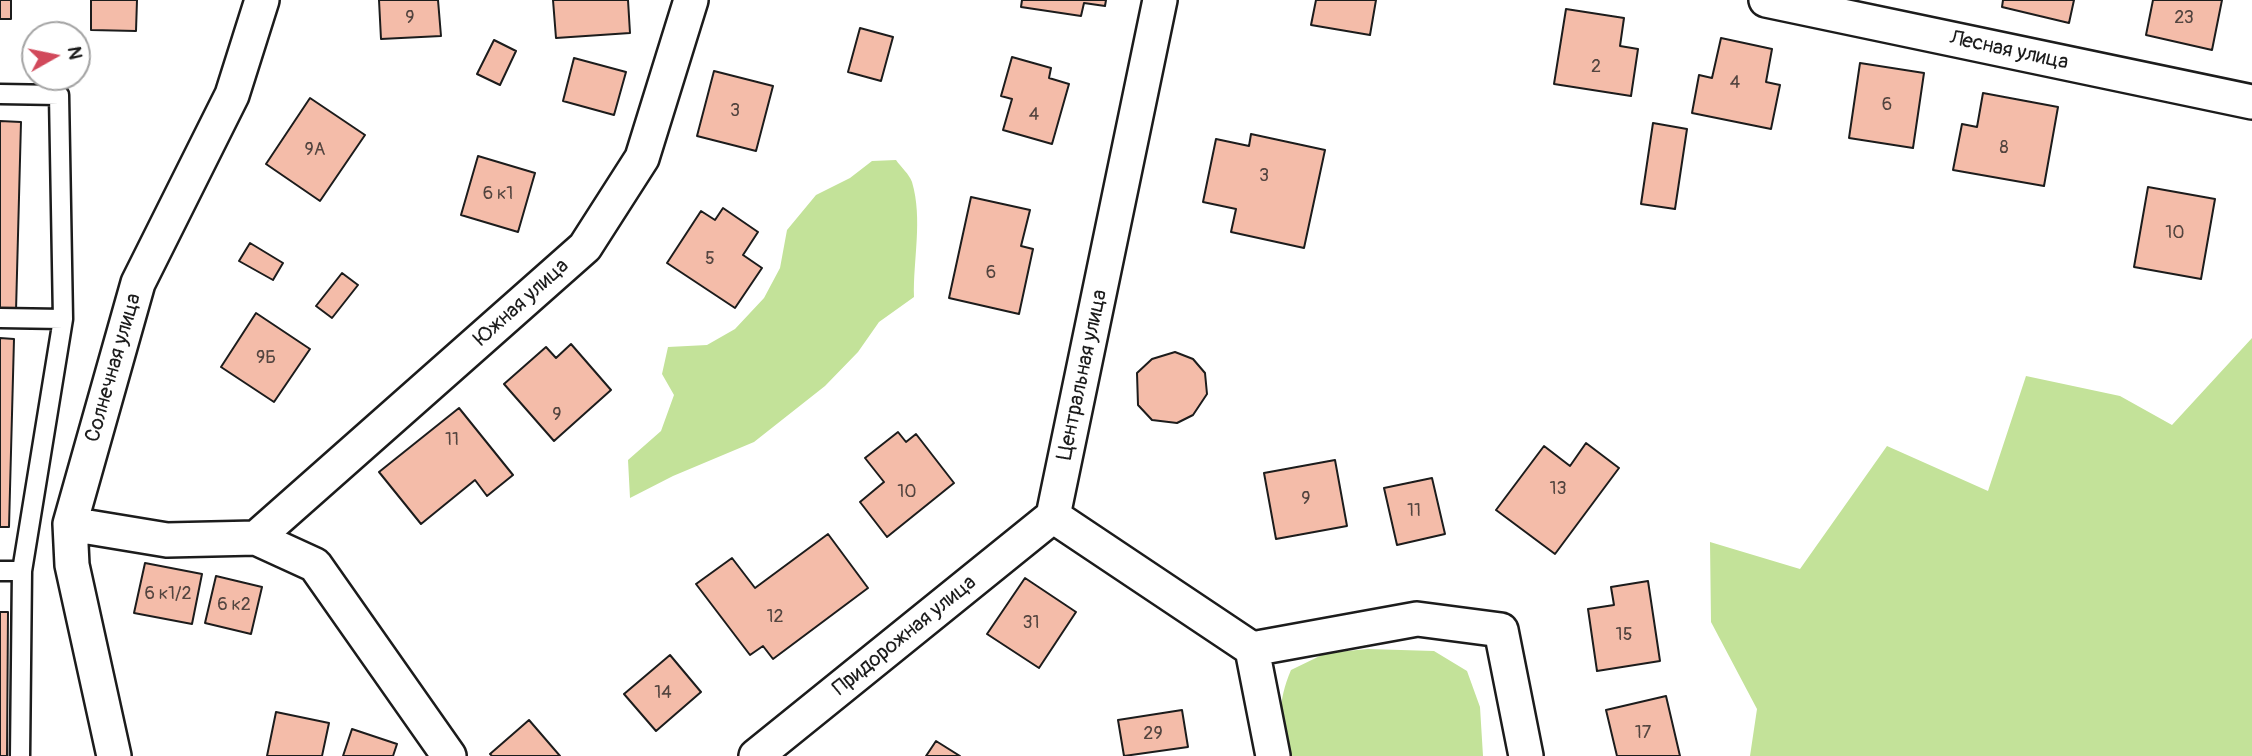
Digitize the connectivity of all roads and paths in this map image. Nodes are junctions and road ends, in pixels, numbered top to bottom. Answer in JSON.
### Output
{"nodes":[{"id":1,"x":262,"y":0,"type":"edge"},
{"id":2,"x":691,"y":0,"type":"edge"},
{"id":3,"x":1160,"y":0,"type":"edge"},
{"id":4,"x":1766,"y":0,"type":"edge"},
{"id":5,"x":0,"y":94,"type":"edge"},
{"id":6,"x":2252,"y":102,"type":"edge"},
{"id":7,"x":0,"y":318,"type":"edge"},
{"id":8,"x":64,"y":319,"type":"junction"},
{"id":9,"x":1053,"y":516,"type":"junction"},
{"id":10,"x":71,"y":524,"type":"junction"},
{"id":11,"x":256,"y":538,"type":"junction"},
{"id":12,"x":0,"y":570,"type":"edge"},
{"id":13,"x":22,"y":570,"type":"junction"},
{"id":14,"x":1252,"y":649,"type":"junction"},
{"id":15,"x":20,"y":756,"type":"edge"},
{"id":16,"x":114,"y":756,"type":"edge"},
{"id":17,"x":449,"y":756,"type":"edge"},
{"id":18,"x":756,"y":756,"type":"edge"},
{"id":19,"x":1273,"y":756,"type":"edge"},
{"id":20,"x":1526,"y":756,"type":"edge"}],
"edges":[{"from":1,"to":10,"type":"street","name":"Солнечная улица"},
{"from":2,"to":11,"type":"street","name":"Южная улица"},
{"from":3,"to":9,"type":"street","name":"Центральная улица"},
{"from":4,"to":6,"type":"street","name":"Лесная улица"},
{"from":5,"to":8,"type":"lane"},
{"from":7,"to":8,"type":"lane"},
{"from":8,"to":13,"type":"lane"},
{"from":9,"to":14,"type":"street"},
{"from":9,"to":18,"type":"street","name":"Придорожная улица"},
{"from":10,"to":11,"type":"street"},
{"from":10,"to":16,"type":"street","name":"Солнечная улица"},
{"from":11,"to":17,"type":"street"},
{"from":12,"to":13,"type":"lane"},
{"from":13,"to":15,"type":"lane"},
{"from":14,"to":19,"type":"street"},
{"from":14,"to":20,"type":"street"}]}
